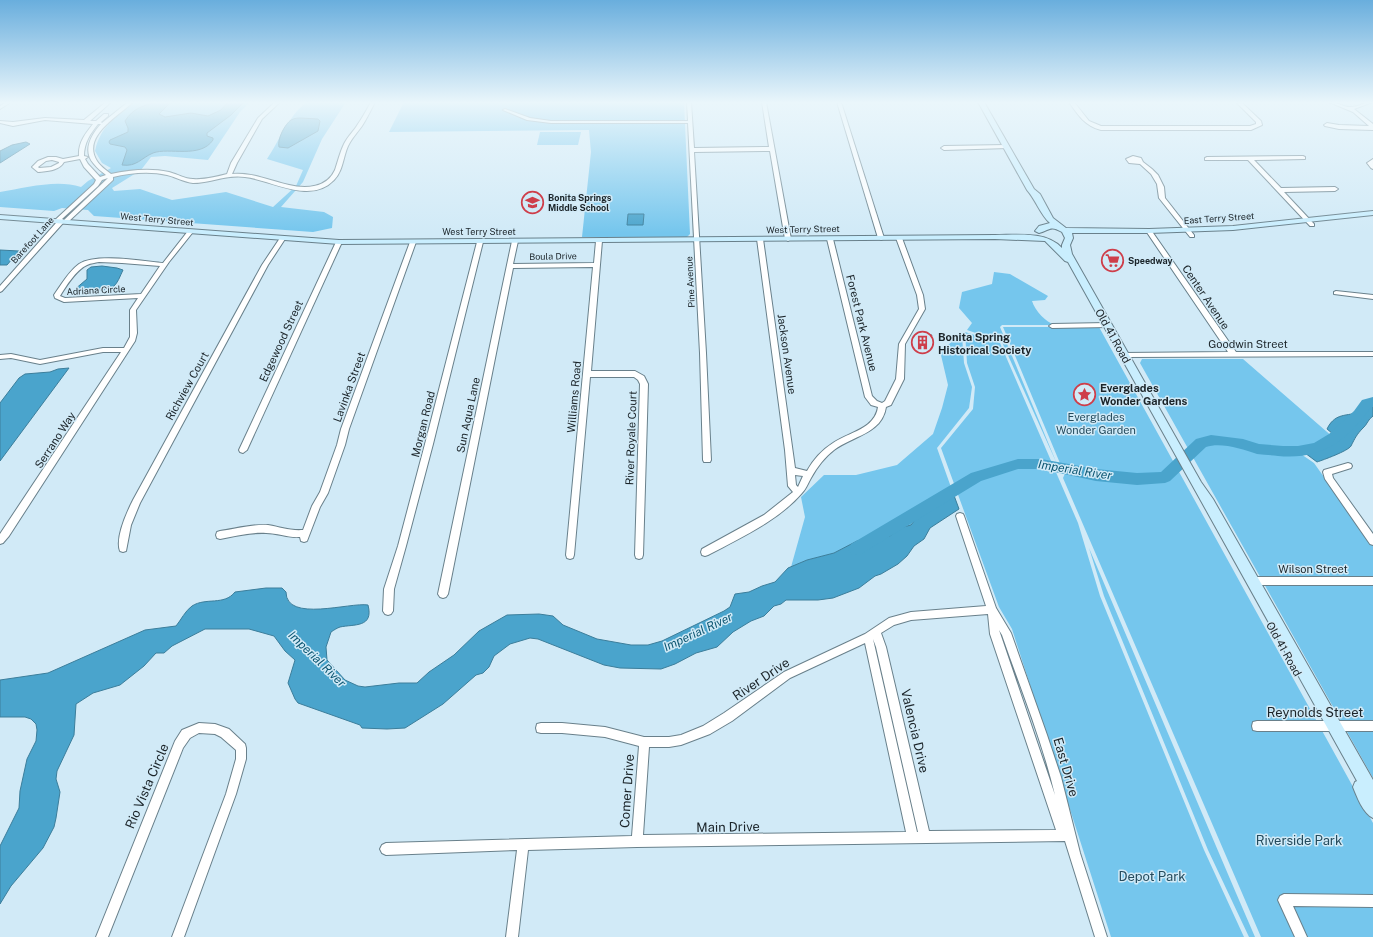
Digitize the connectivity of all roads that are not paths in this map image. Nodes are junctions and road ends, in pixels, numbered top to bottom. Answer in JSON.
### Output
{"nodes":[{"id":1,"x":82,"y":146,"type":"edge"},
{"id":2,"x":91,"y":146,"type":"edge"},
{"id":3,"x":244,"y":146,"type":"edge"},
{"id":4,"x":346,"y":146,"type":"edge"},
{"id":5,"x":692,"y":146,"type":"edge"},
{"id":6,"x":772,"y":146,"type":"edge"},
{"id":7,"x":853,"y":146,"type":"edge"},
{"id":8,"x":1006,"y":147,"type":"joint"},
{"id":9,"x":944,"y":148,"type":"dead end"},
{"id":10,"x":773,"y":149,"type":"junction"},
{"id":11,"x":692,"y":150,"type":"junction"},
{"id":12,"x":92,"y":155,"type":"junction"},
{"id":13,"x":81,"y":157,"type":"junction"},
{"id":14,"x":1303,"y":158,"type":"dead end"},
{"id":15,"x":1207,"y":159,"type":"dead end"},
{"id":16,"x":1250,"y":159,"type":"junction"},
{"id":17,"x":62,"y":161,"type":"dead end"},
{"id":18,"x":1373,"y":161,"type":"edge"},
{"id":19,"x":1141,"y":163,"type":"dead end"},
{"id":20,"x":1373,"y":167,"type":"edge"},
{"id":21,"x":110,"y":175,"type":"junction"},
{"id":22,"x":229,"y":175,"type":"junction"},
{"id":23,"x":98,"y":179,"type":"junction"},
{"id":24,"x":1335,"y":189,"type":"dead end"},
{"id":25,"x":1031,"y":190,"type":"junction"},
{"id":26,"x":1280,"y":190,"type":"junction"},
{"id":27,"x":1373,"y":212,"type":"edge"},
{"id":28,"x":0,"y":217,"type":"edge"},
{"id":29,"x":1373,"y":218,"type":"edge"},
{"id":30,"x":61,"y":221,"type":"junction"},
{"id":31,"x":1310,"y":222,"type":"junction"},
{"id":32,"x":1063,"y":229,"type":"junction"},
{"id":33,"x":1040,"y":230,"type":"junction"},
{"id":34,"x":190,"y":232,"type":"junction"},
{"id":35,"x":1190,"y":233,"type":"junction"},
{"id":36,"x":1151,"y":234,"type":"junction"},
{"id":37,"x":882,"y":238,"type":"junction"},
{"id":38,"x":899,"y":238,"type":"junction"},
{"id":39,"x":959,"y":238,"type":"junction"},
{"id":40,"x":282,"y":239,"type":"junction"},
{"id":41,"x":760,"y":239,"type":"junction"},
{"id":42,"x":788,"y":239,"type":"junction"},
{"id":43,"x":830,"y":239,"type":"junction"},
{"id":44,"x":1068,"y":239,"type":"junction"},
{"id":45,"x":697,"y":240,"type":"junction"},
{"id":46,"x":1047,"y":240,"type":"junction"},
{"id":47,"x":516,"y":241,"type":"junction"},
{"id":48,"x":598,"y":241,"type":"junction"},
{"id":49,"x":339,"y":242,"type":"junction"},
{"id":50,"x":413,"y":242,"type":"junction"},
{"id":51,"x":480,"y":242,"type":"junction"},
{"id":52,"x":596,"y":264,"type":"junction"},
{"id":53,"x":164,"y":265,"type":"junction"},
{"id":54,"x":511,"y":266,"type":"junction"},
{"id":55,"x":1077,"y":271,"type":"junction"},
{"id":56,"x":0,"y":290,"type":"edge"},
{"id":57,"x":1336,"y":293,"type":"dead end"},
{"id":58,"x":142,"y":296,"type":"junction"},
{"id":59,"x":1373,"y":297,"type":"edge"},
{"id":60,"x":1107,"y":325,"type":"junction"},
{"id":61,"x":1052,"y":326,"type":"dead end"},
{"id":62,"x":126,"y":350,"type":"junction"},
{"id":63,"x":1373,"y":354,"type":"edge"},
{"id":64,"x":1124,"y":355,"type":"junction"},
{"id":65,"x":1234,"y":355,"type":"junction"},
{"id":66,"x":0,"y":356,"type":"edge"},
{"id":67,"x":587,"y":374,"type":"junction"},
{"id":68,"x":882,"y":406,"type":"junction"},
{"id":69,"x":243,"y":450,"type":"dead end"},
{"id":70,"x":707,"y":460,"type":"dead end"},
{"id":71,"x":1348,"y":466,"type":"dead end"},
{"id":72,"x":791,"y":471,"type":"junction"},
{"id":73,"x":808,"y":474,"type":"junction"},
{"id":74,"x":1197,"y":485,"type":"junction"},
{"id":75,"x":798,"y":492,"type":"junction"},
{"id":76,"x":960,"y":516,"type":"dead end"},
{"id":77,"x":220,"y":535,"type":"dead end"},
{"id":78,"x":0,"y":540,"type":"edge"},
{"id":79,"x":1373,"y":541,"type":"edge"},
{"id":80,"x":123,"y":548,"type":"dead end"},
{"id":81,"x":705,"y":552,"type":"dead end"},
{"id":82,"x":570,"y":555,"type":"dead end"},
{"id":83,"x":639,"y":555,"type":"dead end"},
{"id":84,"x":1254,"y":581,"type":"junction"},
{"id":85,"x":1373,"y":581,"type":"edge"},
{"id":86,"x":443,"y":594,"type":"dead end"},
{"id":87,"x":992,"y":610,"type":"junction"},
{"id":88,"x":388,"y":611,"type":"dead end"},
{"id":89,"x":872,"y":635,"type":"junction"},
{"id":90,"x":1257,"y":726,"type":"dead end"},
{"id":91,"x":1330,"y":726,"type":"junction"},
{"id":92,"x":1373,"y":726,"type":"edge"},
{"id":93,"x":541,"y":728,"type":"dead end"},
{"id":94,"x":644,"y":742,"type":"junction"},
{"id":95,"x":1373,"y":795,"type":"edge"},
{"id":96,"x":1373,"y":810,"type":"edge"},
{"id":97,"x":1066,"y":835,"type":"junction"},
{"id":98,"x":913,"y":837,"type":"junction"},
{"id":99,"x":925,"y":837,"type":"junction"},
{"id":100,"x":638,"y":842,"type":"junction"},
{"id":101,"x":522,"y":846,"type":"junction"},
{"id":102,"x":386,"y":849,"type":"dead end"},
{"id":103,"x":1373,"y":901,"type":"edge"},
{"id":104,"x":102,"y":937,"type":"edge"},
{"id":105,"x":178,"y":937,"type":"edge"},
{"id":106,"x":512,"y":937,"type":"edge"},
{"id":107,"x":1101,"y":937,"type":"edge"},
{"id":108,"x":1301,"y":937,"type":"edge"}],
"edges":[{"from":1,"to":13,"type":"street"},
{"from":2,"to":12,"type":"street"},
{"from":3,"to":22,"type":"street"},
{"from":4,"to":22,"type":"street"},
{"from":5,"to":11,"type":"street","name":"Pine Avenue"},
{"from":6,"to":10,"type":"street"},
{"from":7,"to":37,"type":"street"},
{"from":8,"to":9,"type":"street"},
{"from":8,"to":25,"type":"street"},
{"from":10,"to":11,"type":"street"},
{"from":10,"to":42,"type":"street"},
{"from":11,"to":45,"type":"street","name":"Pine Avenue"},
{"from":12,"to":13,"type":"street"},
{"from":12,"to":21,"type":"street"},
{"from":13,"to":17,"type":"street"},
{"from":13,"to":23,"type":"street"},
{"from":14,"to":16,"type":"street"},
{"from":15,"to":16,"type":"street"},
{"from":16,"to":26,"type":"street"},
{"from":18,"to":20,"type":"street"},
{"from":19,"to":35,"type":"street"},
{"from":21,"to":22,"type":"street"},
{"from":21,"to":23,"type":"street"},
{"from":21,"to":30,"type":"street"},
{"from":23,"to":30,"type":"street"},
{"from":24,"to":26,"type":"street"},
{"from":25,"to":32,"type":"street"},
{"from":25,"to":33,"type":"street"},
{"from":26,"to":31,"type":"street"},
{"from":27,"to":31,"type":"street"},
{"from":28,"to":30,"type":"street","name":"West Terry Street"},
{"from":29,"to":31,"type":"street"},
{"from":30,"to":34,"type":"street","name":"West Terry Street"},
{"from":30,"to":56,"type":"street","name":"Barefoot Lane"},
{"from":31,"to":35,"type":"street"},
{"from":32,"to":33,"type":"street","name":"West Terry Street"},
{"from":32,"to":36,"type":"street"},
{"from":32,"to":44,"type":"street","name":"Old 41 Road"},
{"from":33,"to":39,"type":"street","name":"West Terry Street"},
{"from":33,"to":46,"type":"street","name":"Old 41 Road"},
{"from":34,"to":40,"type":"street","name":"West Terry Street"},
{"from":34,"to":53,"type":"street","name":"Serrano Way"},
{"from":35,"to":36,"type":"street"},
{"from":36,"to":44,"type":"street"},
{"from":36,"to":65,"type":"street","name":"Center Avenue"},
{"from":37,"to":38,"type":"street","name":"West Terry Street"},
{"from":37,"to":43,"type":"street","name":"West Terry Street"},
{"from":38,"to":39,"type":"street","name":"West Terry Street"},
{"from":38,"to":68,"type":"street"},
{"from":39,"to":46,"type":"street","name":"West Terry Street"},
{"from":40,"to":49,"type":"street","name":"West Terry Street"},
{"from":40,"to":80,"type":"street","name":"Richview Court"},
{"from":41,"to":42,"type":"street","name":"West Terry Street"},
{"from":41,"to":45,"type":"street","name":"West Terry Street"},
{"from":41,"to":72,"type":"street","name":"Jackson Avenue"},
{"from":42,"to":43,"type":"street","name":"West Terry Street"},
{"from":43,"to":68,"type":"street","name":"Forest Park Avenue"},
{"from":44,"to":46,"type":"street","name":"West Terry Street"},
{"from":44,"to":55,"type":"street","name":"Old 41 Road"},
{"from":45,"to":48,"type":"street","name":"West Terry Street"},
{"from":45,"to":70,"type":"street","name":"Pine Avenue"},
{"from":46,"to":55,"type":"street","name":"Old 41 Road"},
{"from":47,"to":48,"type":"street","name":"West Terry Street"},
{"from":47,"to":51,"type":"street","name":"West Terry Street"},
{"from":47,"to":54,"type":"street","name":"Sun Aqua Lane"},
{"from":48,"to":52,"type":"street","name":"Williams Road"},
{"from":49,"to":50,"type":"street","name":"West Terry Street"},
{"from":49,"to":69,"type":"street","name":"Edgewood Street"},
{"from":50,"to":51,"type":"street","name":"West Terry Street"},
{"from":50,"to":77,"type":"street","name":"Lavinka Street"},
{"from":51,"to":88,"type":"street","name":"Morgan Road"},
{"from":52,"to":54,"type":"street","name":"Boula Drive"},
{"from":52,"to":67,"type":"street","name":"Williams Road"},
{"from":53,"to":58,"type":"street","name":"Serrano Way"},
{"from":53,"to":58,"type":"street","name":"Adriana Circle"},
{"from":54,"to":86,"type":"street","name":"Sun Aqua Lane"},
{"from":55,"to":60,"type":"street","name":"Old 41 Road"},
{"from":57,"to":59,"type":"street"},
{"from":58,"to":62,"type":"street","name":"Serrano Way"},
{"from":60,"to":61,"type":"street"},
{"from":60,"to":64,"type":"street","name":"Old 41 Road"},
{"from":62,"to":66,"type":"street"},
{"from":62,"to":78,"type":"street","name":"Serrano Way"},
{"from":63,"to":65,"type":"street","name":"Goodwin Street"},
{"from":64,"to":65,"type":"street","name":"Goodwin Street"},
{"from":64,"to":74,"type":"street","name":"Old 41 Road"},
{"from":67,"to":82,"type":"street","name":"Williams Road"},
{"from":67,"to":83,"type":"street","name":"River Royale Court"},
{"from":68,"to":73,"type":"street"},
{"from":71,"to":79,"type":"street"},
{"from":72,"to":73,"type":"street"},
{"from":72,"to":75,"type":"street","name":"Jackson Avenue"},
{"from":73,"to":75,"type":"street"},
{"from":74,"to":84,"type":"street","name":"Old 41 Road"},
{"from":74,"to":91,"type":"street","name":"Old 41 Road"},
{"from":75,"to":81,"type":"street"},
{"from":76,"to":87,"type":"street","name":"East Drive"},
{"from":84,"to":85,"type":"street","name":"Wilson Street"},
{"from":84,"to":91,"type":"street","name":"Old 41 Road"},
{"from":87,"to":89,"type":"street","name":"River Drive"},
{"from":87,"to":97,"type":"street","name":"East Drive"},
{"from":89,"to":94,"type":"street","name":"River Drive"},
{"from":89,"to":98,"type":"street"},
{"from":89,"to":99,"type":"street","name":"Valencia Drive"},
{"from":90,"to":91,"type":"street","name":"Reynolds Street"},
{"from":91,"to":92,"type":"street","name":"Reynolds Street"},
{"from":91,"to":95,"type":"street","name":"Old 41 Road"},
{"from":91,"to":96,"type":"street","name":"Old 41 Road"},
{"from":93,"to":94,"type":"street","name":"River Drive"},
{"from":94,"to":100,"type":"street","name":"Comer Drive"},
{"from":97,"to":99,"type":"street","name":"Main Drive"},
{"from":97,"to":107,"type":"street","name":"East Drive"},
{"from":98,"to":99,"type":"street","name":"Main Drive"},
{"from":98,"to":100,"type":"street","name":"Main Drive"},
{"from":100,"to":101,"type":"street","name":"Main Drive"},
{"from":101,"to":102,"type":"street","name":"Main Drive"},
{"from":101,"to":106,"type":"street"},
{"from":103,"to":108,"type":"street"},
{"from":104,"to":105,"type":"street","name":"Rio Vista Circle"}]}
